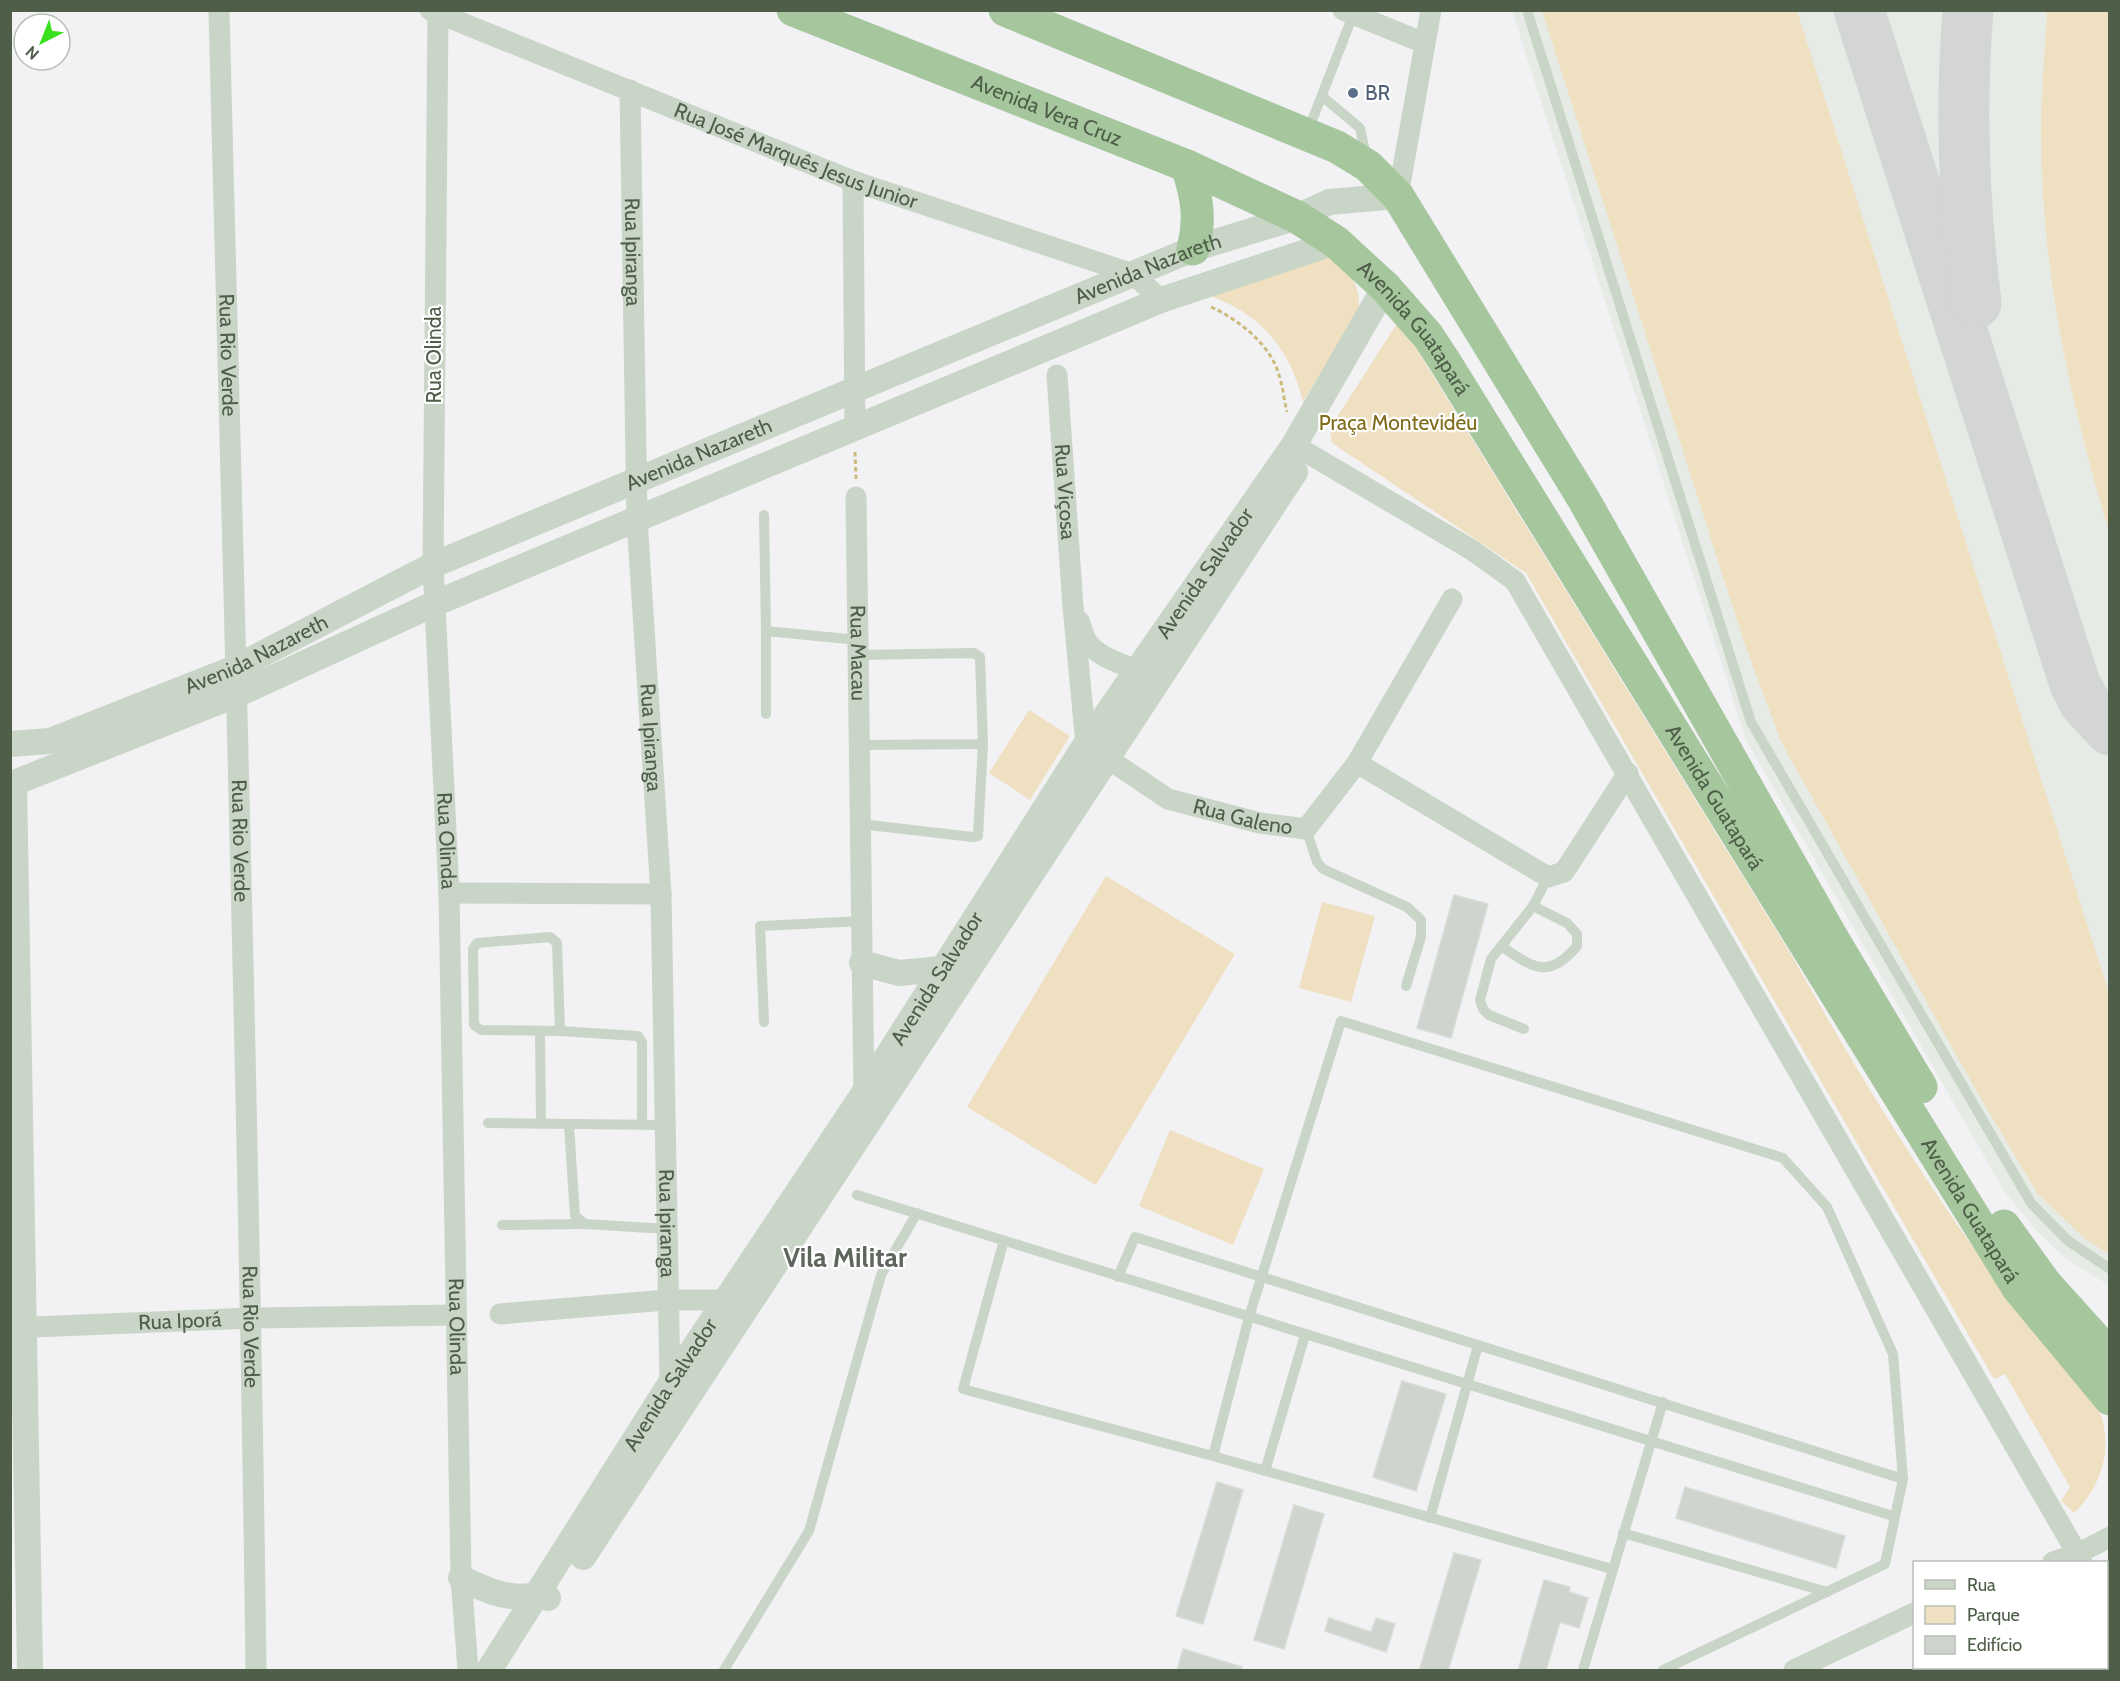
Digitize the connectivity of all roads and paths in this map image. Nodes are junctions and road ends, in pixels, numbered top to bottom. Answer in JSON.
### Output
{"nodes":[{"id":1,"x":219,"y":10,"type":"edge"},
{"id":2,"x":792,"y":10,"type":"edge"},
{"id":3,"x":1005,"y":10,"type":"edge"},
{"id":4,"x":1431,"y":10,"type":"edge"},
{"id":5,"x":1527,"y":10,"type":"edge"},
{"id":6,"x":435,"y":12,"type":"edge"},
{"id":7,"x":1348,"y":13,"type":"edge"},
{"id":8,"x":1424,"y":43,"type":"junction"},
{"id":9,"x":630,"y":90,"type":"junction"},
{"id":10,"x":1323,"y":96,"type":"junction"},
{"id":11,"x":1307,"y":134,"type":"junction"},
{"id":12,"x":1359,"y":150,"type":"junction"},
{"id":13,"x":1187,"y":166,"type":"junction"},
{"id":14,"x":853,"y":181,"type":"junction"},
{"id":15,"x":1398,"y":196,"type":"junction"},
{"id":16,"x":1297,"y":217,"type":"junction"},
{"id":17,"x":1336,"y":242,"type":"junction"},
{"id":18,"x":1192,"y":249,"type":"junction"},
{"id":19,"x":1133,"y":274,"type":"junction"},
{"id":20,"x":1392,"y":294,"type":"junction"},
{"id":21,"x":1170,"y":296,"type":"junction"},
{"id":22,"x":1047,"y":309,"type":"junction"},
{"id":23,"x":1054,"y":346,"type":"junction"},
{"id":24,"x":1057,"y":375,"type":"dead end"},
{"id":25,"x":855,"y":391,"type":"junction"},
{"id":26,"x":855,"y":430,"type":"junction"},
{"id":27,"x":1300,"y":450,"type":"junction"},
{"id":28,"x":636,"y":481,"type":"junction"},
{"id":29,"x":856,"y":498,"type":"joint"},
{"id":30,"x":1584,"y":500,"type":"junction"},
{"id":31,"x":764,"y":515,"type":"dead end"},
{"id":32,"x":638,"y":519,"type":"junction"},
{"id":33,"x":1544,"y":520,"type":"junction"},
{"id":34,"x":433,"y":565,"type":"junction"},
{"id":35,"x":1452,"y":599,"type":"dead end"},
{"id":36,"x":436,"y":603,"type":"junction"},
{"id":37,"x":1073,"y":607,"type":"junction"},
{"id":38,"x":766,"y":631,"type":"junction"},
{"id":39,"x":858,"y":648,"type":"junction"},
{"id":40,"x":235,"y":668,"type":"junction"},
{"id":41,"x":1146,"y":675,"type":"junction"},
{"id":42,"x":238,"y":694,"type":"junction"},
{"id":43,"x":766,"y":714,"type":"dead end"},
{"id":44,"x":10,"y":744,"type":"edge"},
{"id":45,"x":983,"y":744,"type":"junction"},
{"id":46,"x":1086,"y":744,"type":"junction"},
{"id":47,"x":859,"y":745,"type":"junction"},
{"id":48,"x":10,"y":750,"type":"edge"},
{"id":49,"x":1109,"y":758,"type":"junction"},
{"id":50,"x":1357,"y":762,"type":"junction"},
{"id":51,"x":1628,"y":773,"type":"junction"},
{"id":52,"x":13,"y":786,"type":"edge"},
{"id":53,"x":860,"y":824,"type":"junction"},
{"id":54,"x":1306,"y":829,"type":"junction"},
{"id":55,"x":1548,"y":877,"type":"junction"},
{"id":56,"x":449,"y":893,"type":"junction"},
{"id":57,"x":661,"y":894,"type":"junction"},
{"id":58,"x":1533,"y":906,"type":"junction"},
{"id":59,"x":862,"y":921,"type":"junction"},
{"id":60,"x":1501,"y":946,"type":"junction"},
{"id":61,"x":862,"y":963,"type":"junction"},
{"id":62,"x":942,"y":969,"type":"junction"},
{"id":63,"x":1406,"y":986,"type":"dead end"},
{"id":64,"x":764,"y":1022,"type":"dead end"},
{"id":65,"x":1524,"y":1029,"type":"dead end"},
{"id":66,"x":540,"y":1031,"type":"junction"},
{"id":67,"x":560,"y":1031,"type":"junction"},
{"id":68,"x":864,"y":1093,"type":"junction"},
{"id":69,"x":488,"y":1124,"type":"dead end"},
{"id":70,"x":541,"y":1124,"type":"junction"},
{"id":71,"x":642,"y":1124,"type":"junction"},
{"id":72,"x":664,"y":1125,"type":"junction"},
{"id":73,"x":569,"y":1126,"type":"junction"},
{"id":74,"x":865,"y":1126,"type":"junction"},
{"id":75,"x":857,"y":1195,"type":"dead end"},
{"id":76,"x":917,"y":1213,"type":"junction"},
{"id":77,"x":585,"y":1224,"type":"junction"},
{"id":78,"x":502,"y":1225,"type":"dead end"},
{"id":79,"x":666,"y":1229,"type":"junction"},
{"id":80,"x":1004,"y":1240,"type":"junction"},
{"id":81,"x":2109,"y":1269,"type":"edge"},
{"id":82,"x":1118,"y":1277,"type":"junction"},
{"id":83,"x":1262,"y":1278,"type":"junction"},
{"id":84,"x":666,"y":1300,"type":"junction"},
{"id":85,"x":738,"y":1303,"type":"junction"},
{"id":86,"x":500,"y":1314,"type":"dead end"},
{"id":87,"x":456,"y":1315,"type":"junction"},
{"id":88,"x":1249,"y":1317,"type":"junction"},
{"id":89,"x":252,"y":1318,"type":"junction"},
{"id":90,"x":17,"y":1327,"type":"edge"},
{"id":91,"x":1305,"y":1335,"type":"junction"},
{"id":92,"x":1478,"y":1345,"type":"junction"},
{"id":93,"x":2109,"y":1355,"type":"edge"},
{"id":94,"x":670,"y":1384,"type":"junction"},
{"id":95,"x":1467,"y":1385,"type":"junction"},
{"id":96,"x":2109,"y":1399,"type":"edge"},
{"id":97,"x":1663,"y":1402,"type":"junction"},
{"id":98,"x":1649,"y":1442,"type":"junction"},
{"id":99,"x":1213,"y":1456,"type":"junction"},
{"id":100,"x":1265,"y":1471,"type":"junction"},
{"id":101,"x":1903,"y":1479,"type":"junction"},
{"id":102,"x":1893,"y":1516,"type":"junction"},
{"id":103,"x":1430,"y":1518,"type":"junction"},
{"id":104,"x":1623,"y":1533,"type":"junction"},
{"id":105,"x":2109,"y":1537,"type":"edge"},
{"id":106,"x":2079,"y":1558,"type":"edge"},
{"id":107,"x":2063,"y":1561,"type":"edge"},
{"id":108,"x":1612,"y":1569,"type":"junction"},
{"id":109,"x":461,"y":1578,"type":"junction"},
{"id":110,"x":1827,"y":1592,"type":"junction"},
{"id":111,"x":546,"y":1598,"type":"junction"},
{"id":112,"x":1913,"y":1613,"type":"edge"},
{"id":113,"x":30,"y":1671,"type":"edge"},
{"id":114,"x":256,"y":1671,"type":"edge"},
{"id":115,"x":468,"y":1671,"type":"edge"},
{"id":116,"x":489,"y":1671,"type":"edge"},
{"id":117,"x":509,"y":1671,"type":"edge"},
{"id":118,"x":724,"y":1671,"type":"edge"},
{"id":119,"x":1583,"y":1671,"type":"edge"},
{"id":120,"x":1663,"y":1671,"type":"edge"},
{"id":121,"x":1794,"y":1671,"type":"edge"}],
"edges":[{"from":1,"to":40,"type":"street","name":"Rua Rio Verde"},
{"from":2,"to":13,"type":"highway","name":"Avenida Vera Cruz"},
{"from":3,"to":11,"type":"highway"},
{"from":4,"to":8,"type":"street"},
{"from":5,"to":81,"type":"lane"},
{"from":6,"to":9,"type":"street","name":"Rua José Marquês Jesus Junior"},
{"from":6,"to":34,"type":"street","name":"Rua Olinda"},
{"from":7,"to":8,"type":"street"},
{"from":7,"to":10,"type":"lane"},
{"from":8,"to":15,"type":"street"},
{"from":9,"to":14,"type":"street","name":"Rua José Marquês Jesus Junior"},
{"from":9,"to":28,"type":"street","name":"Rua Ipiranga"},
{"from":10,"to":11,"type":"lane"},
{"from":10,"to":12,"type":"lane"},
{"from":11,"to":12,"type":"highway"},
{"from":12,"to":15,"type":"highway"},
{"from":13,"to":16,"type":"highway","name":"Avenida Vera Cruz"},
{"from":13,"to":18,"type":"highway"},
{"from":14,"to":19,"type":"street","name":"Rua José Marquês Jesus Junior"},
{"from":14,"to":25,"type":"street"},
{"from":15,"to":16,"type":"street","name":"Avenida Nazareth"},
{"from":15,"to":30,"type":"highway","name":"Avenida Guatapará"},
{"from":16,"to":17,"type":"highway","name":"Avenida Guatapará"},
{"from":16,"to":18,"type":"street","name":"Avenida Nazareth"},
{"from":17,"to":20,"type":"highway","name":"Avenida Guatapará"},
{"from":17,"to":21,"type":"street","name":"Avenida Nazareth"},
{"from":18,"to":19,"type":"street","name":"Avenida Nazareth"},
{"from":19,"to":21,"type":"street","name":"Rua José Marquês Jesus Junior"},
{"from":19,"to":22,"type":"street","name":"Avenida Nazareth"},
{"from":20,"to":27,"type":"street","name":"Avenida Salvador"},
{"from":20,"to":33,"type":"highway","name":"Avenida Guatapará"},
{"from":21,"to":23,"type":"street","name":"Avenida Nazareth"},
{"from":21,"to":27,"type":"path"},
{"from":22,"to":23,"type":"street"},
{"from":22,"to":25,"type":"street","name":"Avenida Nazareth"},
{"from":23,"to":26,"type":"street","name":"Avenida Nazareth"},
{"from":24,"to":37,"type":"street","name":"Rua Viçosa"},
{"from":25,"to":26,"type":"street"},
{"from":25,"to":28,"type":"street","name":"Avenida Nazareth"},
{"from":26,"to":29,"type":"path"},
{"from":26,"to":32,"type":"street","name":"Avenida Nazareth"},
{"from":27,"to":41,"type":"street","name":"Avenida Salvador"},
{"from":27,"to":51,"type":"street"},
{"from":28,"to":32,"type":"street","name":"Rua Ipiranga"},
{"from":28,"to":34,"type":"street","name":"Avenida Nazareth"},
{"from":29,"to":39,"type":"street","name":"Rua Macau"},
{"from":30,"to":33,"type":"highway"},
{"from":30,"to":93,"type":"highway","name":"Avenida Guatapará"},
{"from":31,"to":38,"type":"lane"},
{"from":32,"to":36,"type":"street","name":"Avenida Nazareth"},
{"from":32,"to":57,"type":"street","name":"Rua Ipiranga"},
{"from":33,"to":96,"type":"highway","name":"Avenida Guatapará"},
{"from":34,"to":36,"type":"street","name":"Rua Olinda"},
{"from":34,"to":40,"type":"street","name":"Avenida Nazareth"},
{"from":35,"to":50,"type":"street","name":"Rua Galeno"},
{"from":36,"to":42,"type":"street","name":"Avenida Nazareth"},
{"from":36,"to":56,"type":"street","name":"Rua Olinda"},
{"from":37,"to":41,"type":"street","name":"Rua Viçosa"},
{"from":37,"to":46,"type":"street","name":"Rua Viçosa"},
{"from":38,"to":39,"type":"lane"},
{"from":38,"to":43,"type":"lane"},
{"from":39,"to":45,"type":"lane"},
{"from":39,"to":47,"type":"street","name":"Rua Macau"},
{"from":40,"to":42,"type":"street","name":"Rua Rio Verde"},
{"from":40,"to":44,"type":"street","name":"Avenida Nazareth"},
{"from":41,"to":46,"type":"street","name":"Avenida Salvador"},
{"from":41,"to":49,"type":"street","name":"Avenida Salvador"},
{"from":42,"to":52,"type":"street","name":"Avenida Nazareth"},
{"from":42,"to":89,"type":"street","name":"Rua Rio Verde"},
{"from":45,"to":47,"type":"lane"},
{"from":45,"to":53,"type":"lane"},
{"from":46,"to":49,"type":"street","name":"Rua Galeno"},
{"from":46,"to":62,"type":"street","name":"Avenida Salvador"},
{"from":47,"to":53,"type":"street","name":"Rua Macau"},
{"from":48,"to":52,"type":"street"},
{"from":49,"to":54,"type":"street","name":"Rua Galeno"},
{"from":49,"to":74,"type":"street","name":"Avenida Salvador"},
{"from":50,"to":54,"type":"street","name":"Rua Galeno"},
{"from":50,"to":55,"type":"street"},
{"from":51,"to":55,"type":"street"},
{"from":51,"to":106,"type":"street"},
{"from":52,"to":90,"type":"street"},
{"from":53,"to":59,"type":"street","name":"Rua Macau"},
{"from":54,"to":63,"type":"lane"},
{"from":55,"to":58,"type":"lane"},
{"from":56,"to":57,"type":"street"},
{"from":56,"to":87,"type":"street","name":"Rua Olinda"},
{"from":57,"to":72,"type":"street","name":"Rua Ipiranga"},
{"from":58,"to":60,"type":"lane"},
{"from":58,"to":60,"type":"lane"},
{"from":59,"to":61,"type":"street","name":"Rua Macau"},
{"from":59,"to":64,"type":"lane"},
{"from":60,"to":65,"type":"lane"},
{"from":61,"to":62,"type":"street"},
{"from":61,"to":68,"type":"street","name":"Rua Macau"},
{"from":62,"to":68,"type":"street","name":"Avenida Salvador"},
{"from":66,"to":67,"type":"lane"},
{"from":66,"to":67,"type":"lane"},
{"from":66,"to":70,"type":"lane"},
{"from":67,"to":71,"type":"lane"},
{"from":68,"to":74,"type":"street","name":"Rua Macau"},
{"from":68,"to":85,"type":"street","name":"Avenida Salvador"},
{"from":69,"to":70,"type":"lane"},
{"from":70,"to":73,"type":"lane"},
{"from":71,"to":72,"type":"lane"},
{"from":71,"to":73,"type":"lane"},
{"from":72,"to":79,"type":"street","name":"Rua Ipiranga"},
{"from":73,"to":77,"type":"lane"},
{"from":74,"to":85,"type":"street","name":"Avenida Salvador"},
{"from":75,"to":76,"type":"lane"},
{"from":76,"to":80,"type":"lane"},
{"from":76,"to":118,"type":"lane"},
{"from":77,"to":78,"type":"lane"},
{"from":77,"to":79,"type":"lane"},
{"from":79,"to":84,"type":"street","name":"Rua Ipiranga"},
{"from":80,"to":82,"type":"lane"},
{"from":80,"to":99,"type":"lane"},
{"from":82,"to":83,"type":"lane"},
{"from":82,"to":88,"type":"lane"},
{"from":83,"to":88,"type":"lane"},
{"from":83,"to":92,"type":"lane"},
{"from":83,"to":101,"type":"lane"},
{"from":84,"to":85,"type":"street"},
{"from":84,"to":86,"type":"street"},
{"from":84,"to":94,"type":"street","name":"Rua Ipiranga"},
{"from":85,"to":94,"type":"street","name":"Avenida Salvador"},
{"from":85,"to":111,"type":"street","name":"Avenida Salvador"},
{"from":87,"to":89,"type":"street","name":"Rua Iporá"},
{"from":87,"to":109,"type":"street","name":"Rua Olinda"},
{"from":88,"to":91,"type":"lane"},
{"from":88,"to":99,"type":"lane"},
{"from":89,"to":90,"type":"street","name":"Rua Iporá"},
{"from":89,"to":114,"type":"street","name":"Rua Rio Verde"},
{"from":90,"to":113,"type":"street"},
{"from":91,"to":95,"type":"lane"},
{"from":91,"to":100,"type":"lane"},
{"from":92,"to":95,"type":"lane"},
{"from":92,"to":97,"type":"lane"},
{"from":94,"to":111,"type":"street","name":"Avenida Salvador"},
{"from":95,"to":98,"type":"lane"},
{"from":95,"to":103,"type":"lane"},
{"from":97,"to":98,"type":"lane"},
{"from":97,"to":101,"type":"lane"},
{"from":98,"to":102,"type":"lane"},
{"from":98,"to":104,"type":"lane"},
{"from":99,"to":100,"type":"lane"},
{"from":100,"to":103,"type":"lane"},
{"from":101,"to":102,"type":"lane"},
{"from":102,"to":110,"type":"lane"},
{"from":103,"to":108,"type":"lane"},
{"from":104,"to":108,"type":"lane"},
{"from":104,"to":110,"type":"lane"},
{"from":105,"to":106,"type":"street"},
{"from":106,"to":107,"type":"street"},
{"from":108,"to":119,"type":"lane"},
{"from":109,"to":111,"type":"street"},
{"from":109,"to":115,"type":"street","name":"Rua Olinda"},
{"from":110,"to":120,"type":"lane"},
{"from":111,"to":116,"type":"street","name":"Avenida Salvador"},
{"from":111,"to":117,"type":"street","name":"Avenida Salvador"},
{"from":112,"to":121,"type":"street"}]}
